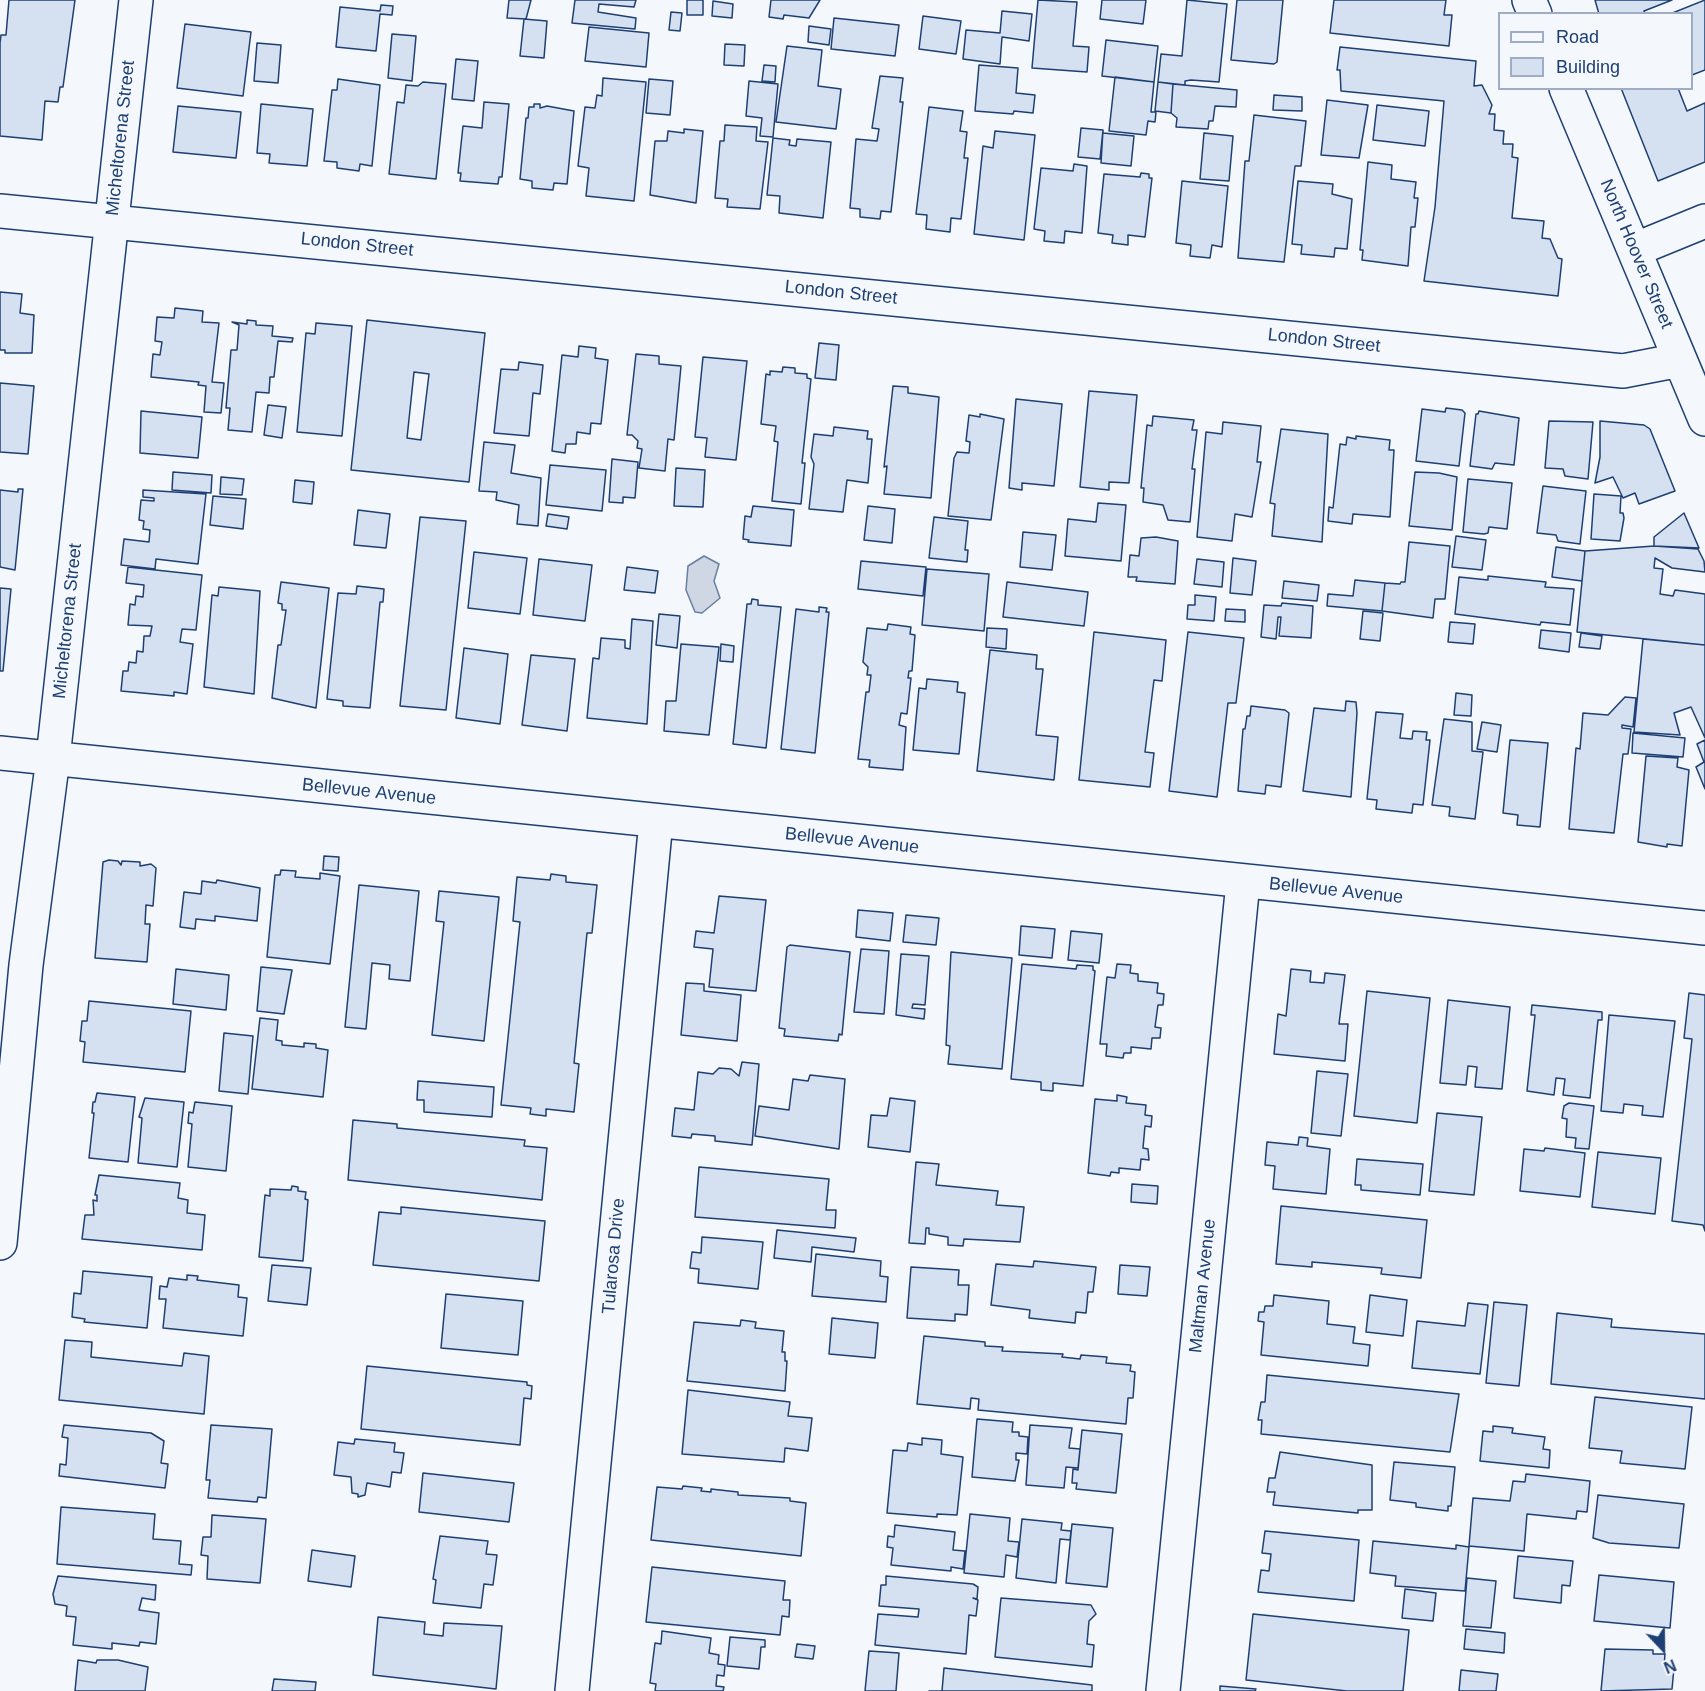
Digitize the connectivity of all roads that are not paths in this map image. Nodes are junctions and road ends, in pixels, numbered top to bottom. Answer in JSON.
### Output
{"nodes":[{"id":1,"x":136,"y":0,"type":"edge"},
{"id":2,"x":1567,"y":90,"type":"edge"},
{"id":3,"x":0,"y":211,"type":"edge"},
{"id":4,"x":112,"y":220,"type":"junction"},
{"id":5,"x":1705,"y":221,"type":"edge"},
{"id":6,"x":1634,"y":250,"type":"junction"},
{"id":7,"x":1680,"y":360,"type":"junction"},
{"id":8,"x":1705,"y":419,"type":"edge"},
{"id":9,"x":0,"y":753,"type":"edge"},
{"id":10,"x":53,"y":758,"type":"junction"},
{"id":11,"x":656,"y":821,"type":"junction"},
{"id":12,"x":1243,"y":882,"type":"junction"},
{"id":13,"x":1705,"y":928,"type":"edge"},
{"id":14,"x":0,"y":1243,"type":"edge"},
{"id":15,"x":572,"y":1691,"type":"edge"},
{"id":16,"x":1163,"y":1691,"type":"edge"}],
"edges":[{"from":1,"to":4,"type":"street","name":"Micheltorena Street"},
{"from":2,"to":6,"type":"street","name":"North Hoover Street"},
{"from":3,"to":4,"type":"street","name":"London Street"},
{"from":4,"to":7,"type":"street","name":"London Street"},
{"from":4,"to":10,"type":"street","name":"Micheltorena Street"},
{"from":5,"to":6,"type":"street"},
{"from":6,"to":7,"type":"street","name":"North Hoover Street"},
{"from":7,"to":8,"type":"street","name":"North Hoover Street"},
{"from":9,"to":10,"type":"street","name":"Bellevue Avenue"},
{"from":10,"to":11,"type":"street","name":"Bellevue Avenue"},
{"from":10,"to":14,"type":"street","name":"Micheltorena Street"},
{"from":11,"to":12,"type":"street","name":"Bellevue Avenue"},
{"from":11,"to":15,"type":"street","name":"Tularosa Drive"},
{"from":12,"to":13,"type":"street","name":"Bellevue Avenue"},
{"from":12,"to":16,"type":"street","name":"Maltman Avenue"}]}
